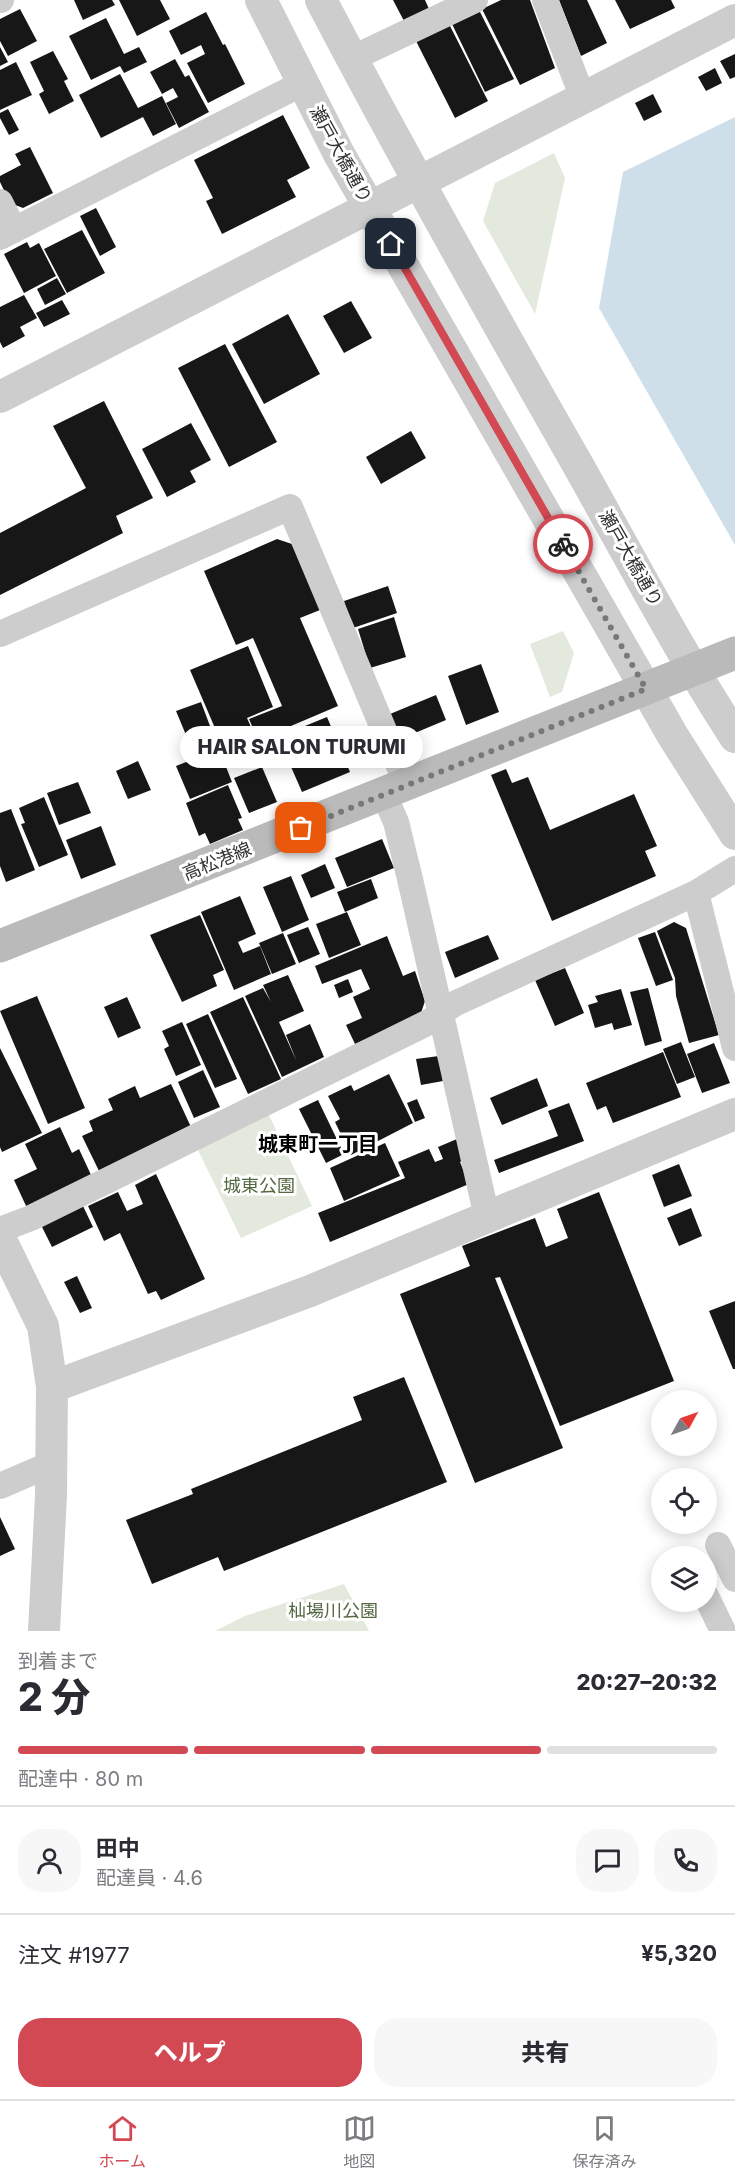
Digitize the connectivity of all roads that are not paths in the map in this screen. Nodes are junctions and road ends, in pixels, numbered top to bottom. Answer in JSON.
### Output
{"nodes":[{"id":1,"x":261,"y":0,"type":"edge"},
{"id":2,"x":321,"y":0,"type":"edge"},
{"id":3,"x":475,"y":0,"type":"edge"},
{"id":4,"x":544,"y":0,"type":"edge"},
{"id":5,"x":735,"y":20,"type":"edge"},
{"id":6,"x":351,"y":58,"type":"junction"},
{"id":7,"x":303,"y":83,"type":"junction"},
{"id":8,"x":583,"y":98,"type":"junction"},
{"id":9,"x":418,"y":182,"type":"junction"},
{"id":10,"x":0,"y":202,"type":"edge"},
{"id":11,"x":370,"y":207,"type":"junction"},
{"id":12,"x":7,"y":234,"type":"edge"},
{"id":13,"x":0,"y":397,"type":"edge"},
{"id":14,"x":0,"y":634,"type":"edge"},
{"id":15,"x":735,"y":654,"type":"edge"},
{"id":16,"x":695,"y":669,"type":"junction"},
{"id":17,"x":646,"y":689,"type":"junction"},
{"id":18,"x":735,"y":737,"type":"edge"},
{"id":19,"x":395,"y":790,"type":"junction"},
{"id":20,"x":735,"y":834,"type":"edge"},
{"id":21,"x":735,"y":869,"type":"edge"},
{"id":22,"x":696,"y":893,"type":"junction"},
{"id":23,"x":0,"y":946,"type":"edge"},
{"id":24,"x":441,"y":1013,"type":"junction"},
{"id":25,"x":735,"y":1048,"type":"edge"},
{"id":26,"x":735,"y":1114,"type":"edge"},
{"id":27,"x":487,"y":1218,"type":"junction"},
{"id":28,"x":0,"y":1230,"type":"edge"},
{"id":29,"x":0,"y":1238,"type":"edge"},
{"id":30,"x":52,"y":1387,"type":"junction"},
{"id":31,"x":51,"y":1464,"type":"junction"},
{"id":32,"x":0,"y":1486,"type":"edge"},
{"id":33,"x":718,"y":1545,"type":"dead end"},
{"id":34,"x":735,"y":1579,"type":"edge"},
{"id":35,"x":714,"y":1612,"type":"edge"},
{"id":36,"x":44,"y":1631,"type":"edge"},
{"id":37,"x":723,"y":1631,"type":"edge"}],
"edges":[{"from":1,"to":7,"type":"street","name":"瀬戸大橋通り"},
{"from":2,"to":6,"type":"street","name":"瀬戸大橋通り"},
{"from":3,"to":6,"type":"street"},
{"from":4,"to":8,"type":"street"},
{"from":5,"to":8,"type":"street"},
{"from":6,"to":9,"type":"street","name":"瀬戸大橋通り"},
{"from":7,"to":11,"type":"street","name":"瀬戸大橋通り"},
{"from":7,"to":12,"type":"street"},
{"from":8,"to":9,"type":"street"},
{"from":9,"to":11,"type":"street"},
{"from":9,"to":16,"type":"street","name":"瀬戸大橋通り"},
{"from":10,"to":12,"type":"street"},
{"from":11,"to":13,"type":"street"},
{"from":11,"to":17,"type":"street","name":"瀬戸大橋通り"},
{"from":14,"to":19,"type":"street"},
{"from":15,"to":16,"type":"main road","name":"高松港線"},
{"from":16,"to":17,"type":"main road","name":"高松港線"},
{"from":16,"to":18,"type":"street","name":"瀬戸大橋通り"},
{"from":17,"to":19,"type":"main road","name":"高松港線"},
{"from":17,"to":20,"type":"street","name":"瀬戸大橋通り"},
{"from":19,"to":23,"type":"main road","name":"高松港線"},
{"from":19,"to":24,"type":"street"},
{"from":21,"to":22,"type":"street"},
{"from":22,"to":24,"type":"street"},
{"from":22,"to":25,"type":"street"},
{"from":24,"to":27,"type":"street"},
{"from":24,"to":28,"type":"street"},
{"from":26,"to":27,"type":"street"},
{"from":27,"to":30,"type":"street"},
{"from":29,"to":30,"type":"street"},
{"from":30,"to":31,"type":"street"},
{"from":31,"to":32,"type":"street"},
{"from":31,"to":36,"type":"street"},
{"from":33,"to":34,"type":"street"},
{"from":35,"to":37,"type":"street"}]}
